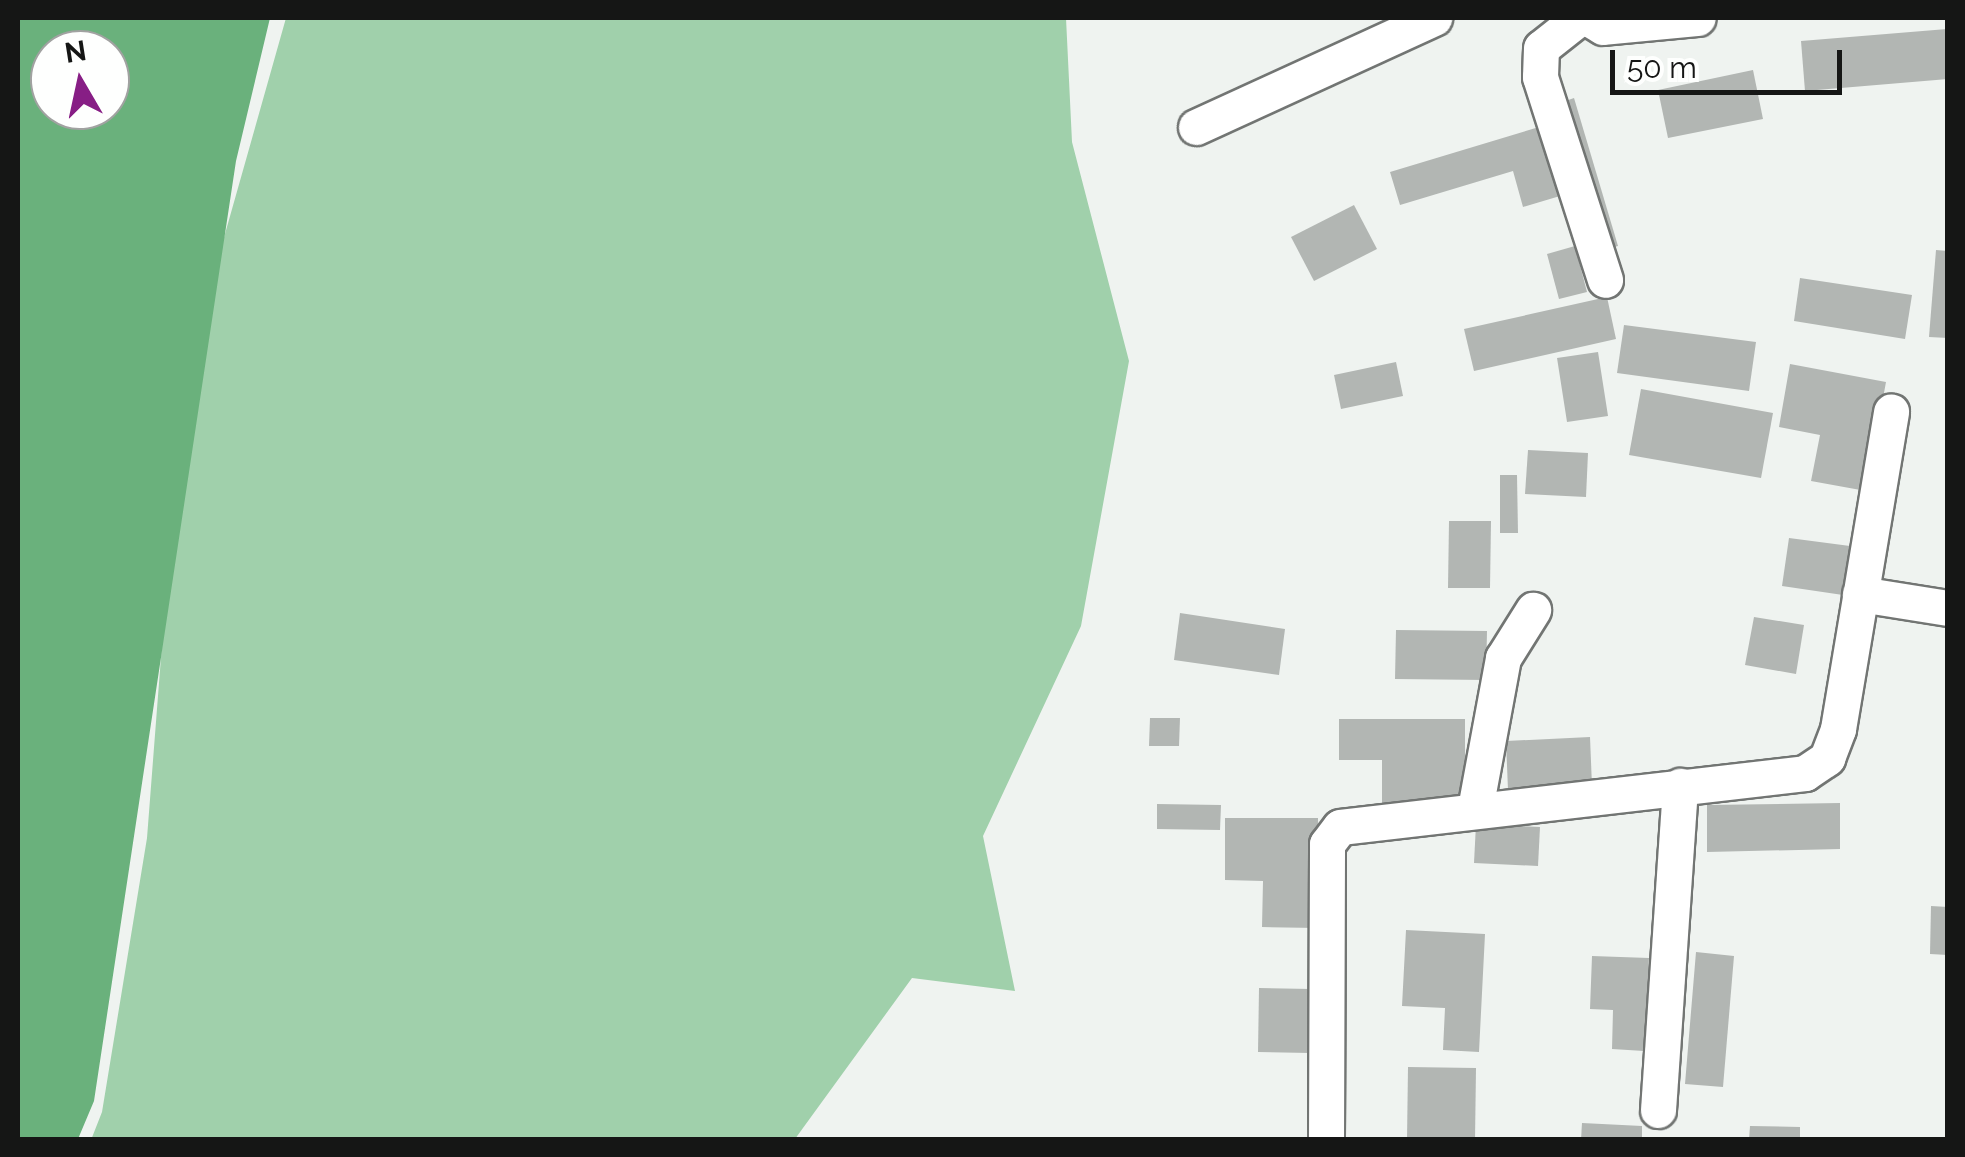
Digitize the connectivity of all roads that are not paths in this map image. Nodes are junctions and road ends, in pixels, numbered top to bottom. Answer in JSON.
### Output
{"nodes":[{"id":1,"x":1434,"y":18,"type":"edge"},
{"id":2,"x":1579,"y":18,"type":"edge"},
{"id":3,"x":1588,"y":18,"type":"edge"},
{"id":4,"x":1698,"y":18,"type":"edge"},
{"id":5,"x":1196,"y":127,"type":"dead end"},
{"id":6,"x":1605,"y":280,"type":"dead end"},
{"id":7,"x":1890,"y":411,"type":"dead end"},
{"id":8,"x":1860,"y":594,"type":"junction"},
{"id":9,"x":1948,"y":608,"type":"edge"},
{"id":10,"x":1533,"y":610,"type":"dead end"},
{"id":11,"x":1680,"y":786,"type":"junction"},
{"id":12,"x":1475,"y":809,"type":"junction"},
{"id":13,"x":1658,"y":1110,"type":"dead end"},
{"id":14,"x":1326,"y":1140,"type":"edge"}],
"edges":[{"from":1,"to":5,"type":"street"},
{"from":2,"to":6,"type":"street"},
{"from":3,"to":4,"type":"street"},
{"from":7,"to":8,"type":"street"},
{"from":8,"to":9,"type":"street"},
{"from":8,"to":11,"type":"street"},
{"from":10,"to":12,"type":"street"},
{"from":11,"to":12,"type":"street"},
{"from":11,"to":13,"type":"street"},
{"from":12,"to":14,"type":"street"}]}
